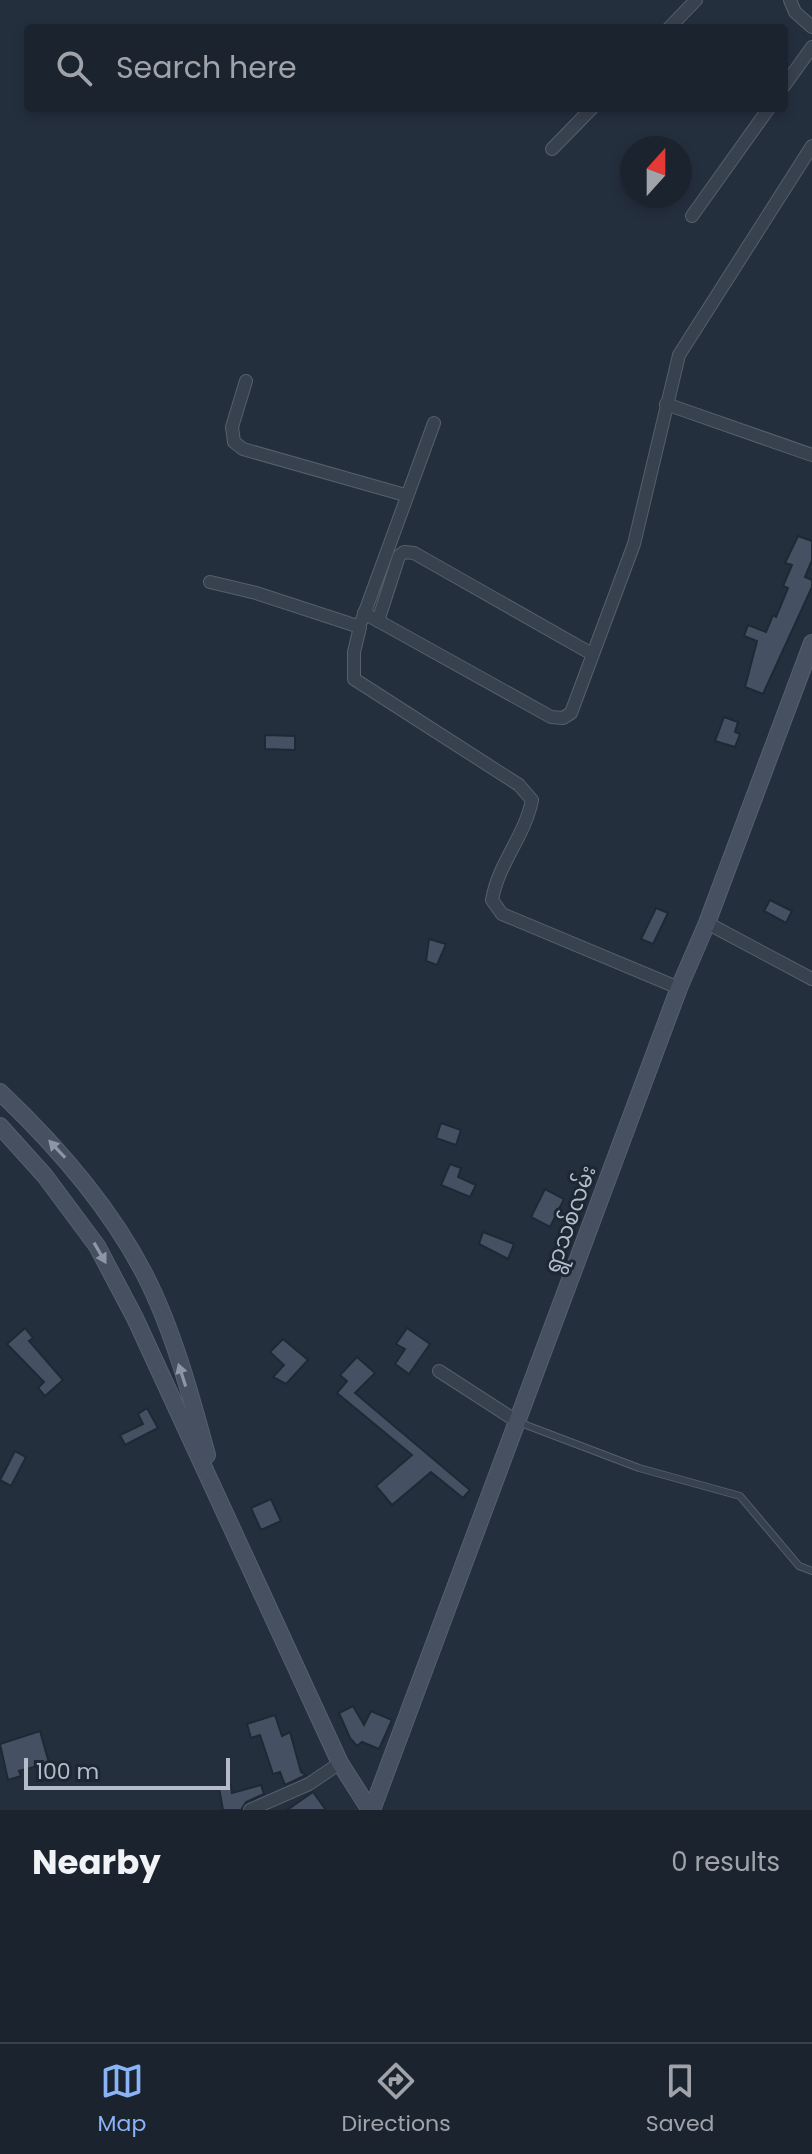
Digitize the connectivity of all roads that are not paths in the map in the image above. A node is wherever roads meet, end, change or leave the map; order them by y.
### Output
1 (696, 0) edge
2 (790, 0) edge
3 (673, 24) edge
4 (812, 27) edge
5 (812, 47) edge
6 (788, 80) edge
7 (588, 112) edge
8 (766, 112) edge
9 (812, 146) edge
10 (552, 149) dead end
11 (692, 216) dead end
12 (246, 381) dead end
13 (666, 404) junction
14 (434, 423) dead end
15 (812, 455) edge
16 (405, 495) junction
17 (210, 582) dead end
18 (364, 613) junction
19 (378, 621) junction
20 (360, 627) junction
21 (812, 643) edge
22 (592, 654) junction
23 (707, 923) junction
24 (812, 979) edge
25 (679, 988) junction
26 (0, 1092) edge
27 (0, 1126) edge
28 (439, 1371) dead end
29 (518, 1422) junction
30 (220, 1503) junction
31 (812, 1571) edge
32 (340, 1763) junction
33 (250, 1810) edge
34 (371, 1810) edge

1 - 3 street
2 - 4 street
5 - 6 street
7 - 10 street
8 - 11 street
9 - 13 street
12 - 16 street
13 - 15 street
13 - 22 street
14 - 16 street
16 - 18 street
17 - 20 street
18 - 19 street
18 - 20 street
19 - 22 street
19 - 22 street
20 - 25 street
21 - 23 main road, ရွာသစ်လမ်း
23 - 24 street
23 - 25 main road, ရွာသစ်လမ်း
25 - 29 main road, ရွာသစ်လမ်း
30 -> 26 main road
27 -> 30 main road
28 - 29 street
29 - 31 lane
29 - 34 main road, ရွာသစ်လမ်း
30 - 32 main road
32 - 33 street
32 - 34 main road

